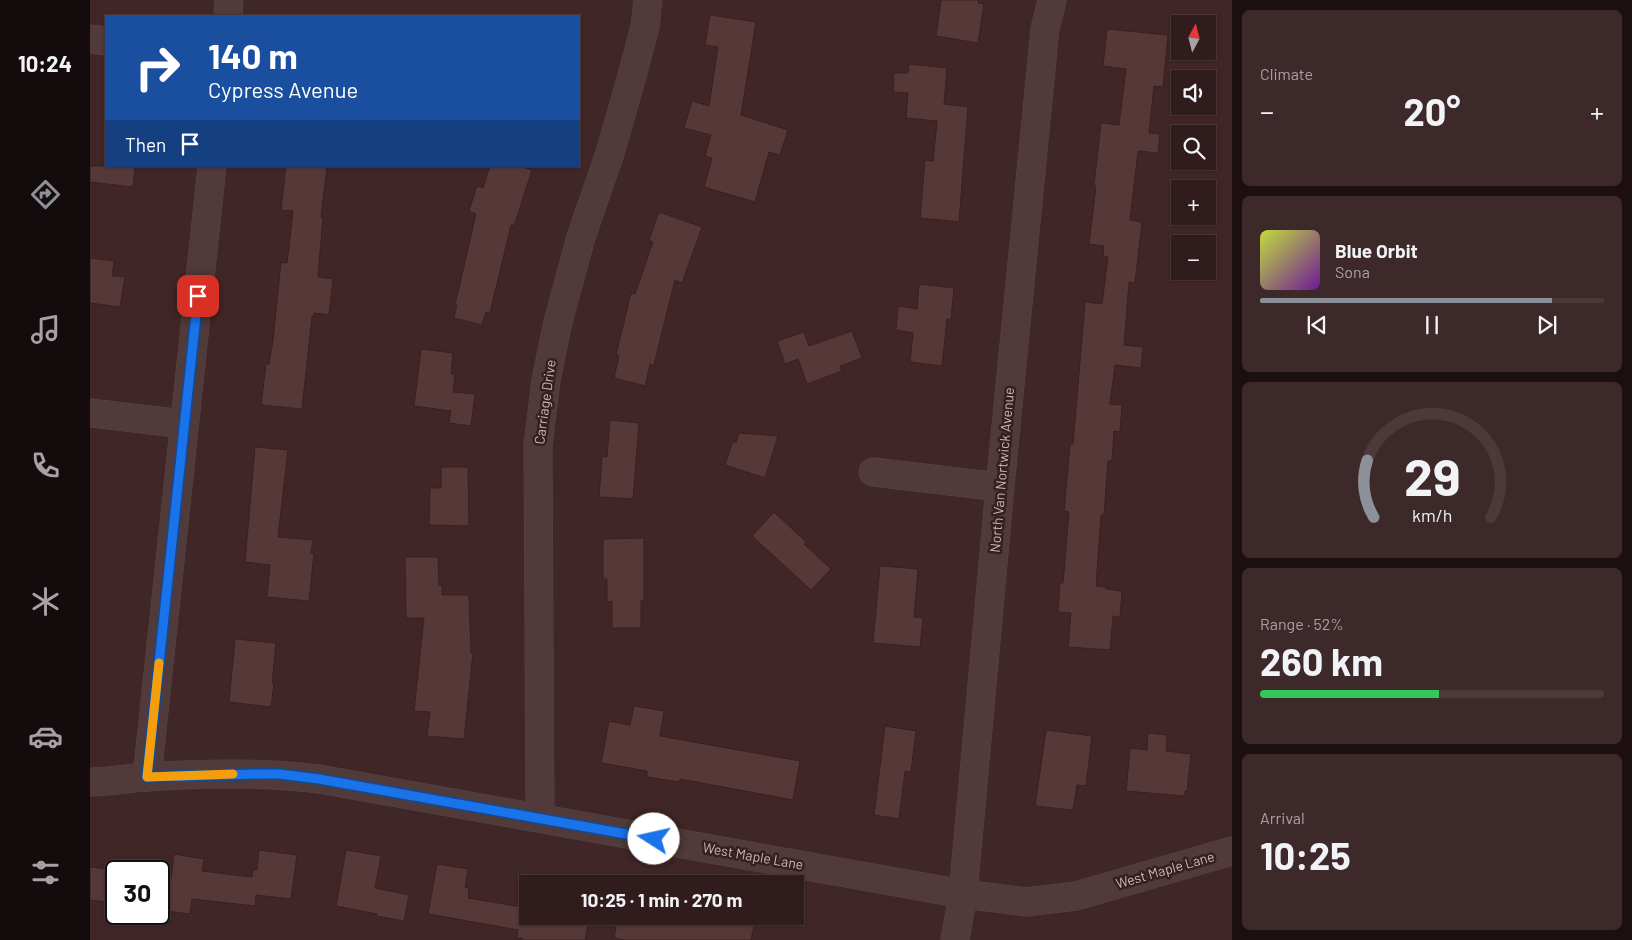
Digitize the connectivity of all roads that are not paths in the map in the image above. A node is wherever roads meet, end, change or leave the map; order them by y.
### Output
1 (229, 0) edge
2 (648, 0) edge
3 (1052, 0) edge
4 (228, 15) edge
5 (90, 39) edge
6 (105, 41) edge
7 (212, 167) edge
8 (90, 413) edge
9 (184, 424) junction
10 (873, 472) dead end
11 (1000, 487) junction
12 (147, 777) junction
13 (90, 782) edge
14 (540, 818) junction
15 (1232, 851) edge
16 (963, 894) junction
17 (955, 940) edge

1 - 4 street
2 - 14 street, Carriage Drive
3 - 11 street, North Van Nortwick Avenue
5 - 6 street
7 - 9 street
8 - 9 street
9 - 12 street
10 - 11 street
11 - 16 street, North Van Nortwick Avenue
12 - 13 street, West Maple Lane
12 - 14 street, West Maple Lane
14 - 16 street, West Maple Lane
15 - 16 street, West Maple Lane
16 - 17 street, North Van Nortwick Avenue

